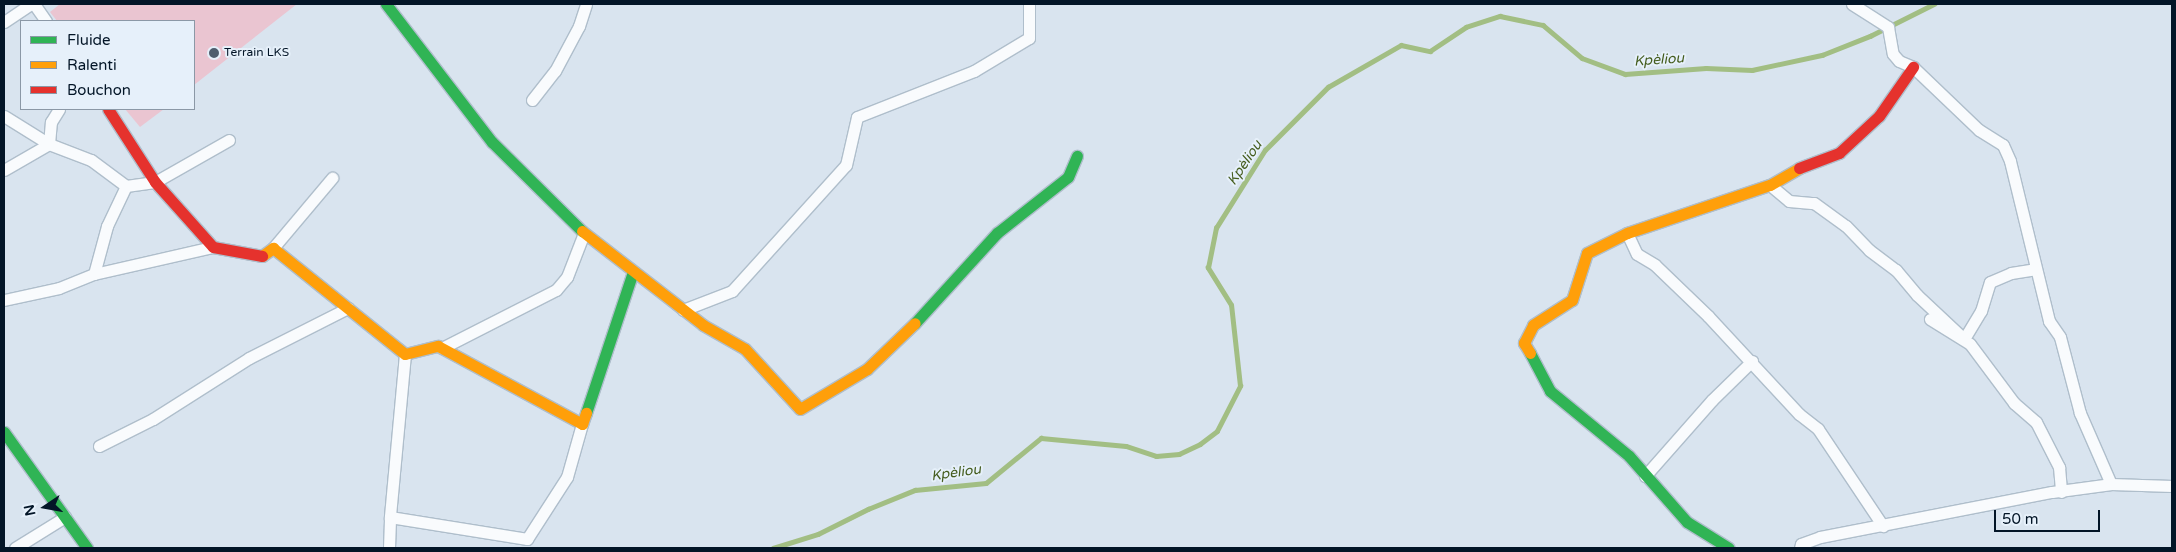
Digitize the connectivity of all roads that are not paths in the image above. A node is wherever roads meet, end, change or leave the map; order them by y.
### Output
1 (32, 4) edge
2 (386, 4) edge
3 (586, 4) edge
4 (1029, 4) edge
5 (1852, 4) edge
6 (45, 20) edge
7 (4, 22) edge
8 (1913, 67) junction
9 (532, 100) dead end
10 (58, 110) edge
11 (109, 110) edge
12 (4, 116) edge
13 (229, 140) dead end
14 (49, 144) junction
15 (1077, 156) dead end
16 (4, 170) edge
17 (332, 178) dead end
18 (155, 182) junction
19 (1770, 185) junction
20 (126, 186) junction
21 (584, 233) junction
22 (1627, 233) junction
23 (213, 247) junction
24 (273, 248) junction
25 (2036, 269) junction
26 (633, 272) junction
27 (94, 274) junction
28 (4, 300) edge
29 (348, 308) junction
30 (684, 310) junction
31 (1930, 320) dead end
32 (1964, 339) junction
33 (442, 348) junction
34 (405, 354) junction
35 (1752, 361) junction
36 (582, 424) junction
37 (4, 432) edge
38 (99, 446) dead end
39 (1645, 476) junction
40 (2111, 484) junction
41 (2172, 486) edge
42 (2060, 492) junction
43 (390, 516) junction
44 (65, 517) junction
45 (1883, 526) junction
46 (15, 548) edge
47 (86, 548) edge
48 (389, 548) edge
49 (1729, 548) edge
50 (1800, 548) edge

1 - 6 street
1 - 7 street
2 - 21 street
3 - 9 street
4 - 30 street
5 - 8 street
8 - 19 street
8 - 25 street
10 - 14 street
11 - 18 street
12 - 14 street
13 - 18 street
14 - 16 street
14 - 20 street
15 - 30 street
17 - 24 street
18 - 20 street
18 - 23 street
19 - 22 street
19 - 32 street
20 - 27 street
21 - 26 street
21 - 33 street
22 - 35 street
22 - 39 street
23 - 24 street
23 - 27 street
24 - 29 street
25 - 32 street
25 - 40 street
26 - 30 street
26 - 36 street
27 - 28 street
29 - 34 street
29 - 38 street
31 - 32 street
32 - 42 street
33 - 34 street
33 - 36 street
34 - 43 street
35 - 39 street
35 - 45 street
36 - 43 street
37 - 44 street
39 - 49 street
40 - 41 street
40 - 42 street
42 - 45 street
43 - 48 street
44 - 46 street
44 - 47 street
45 - 50 street

